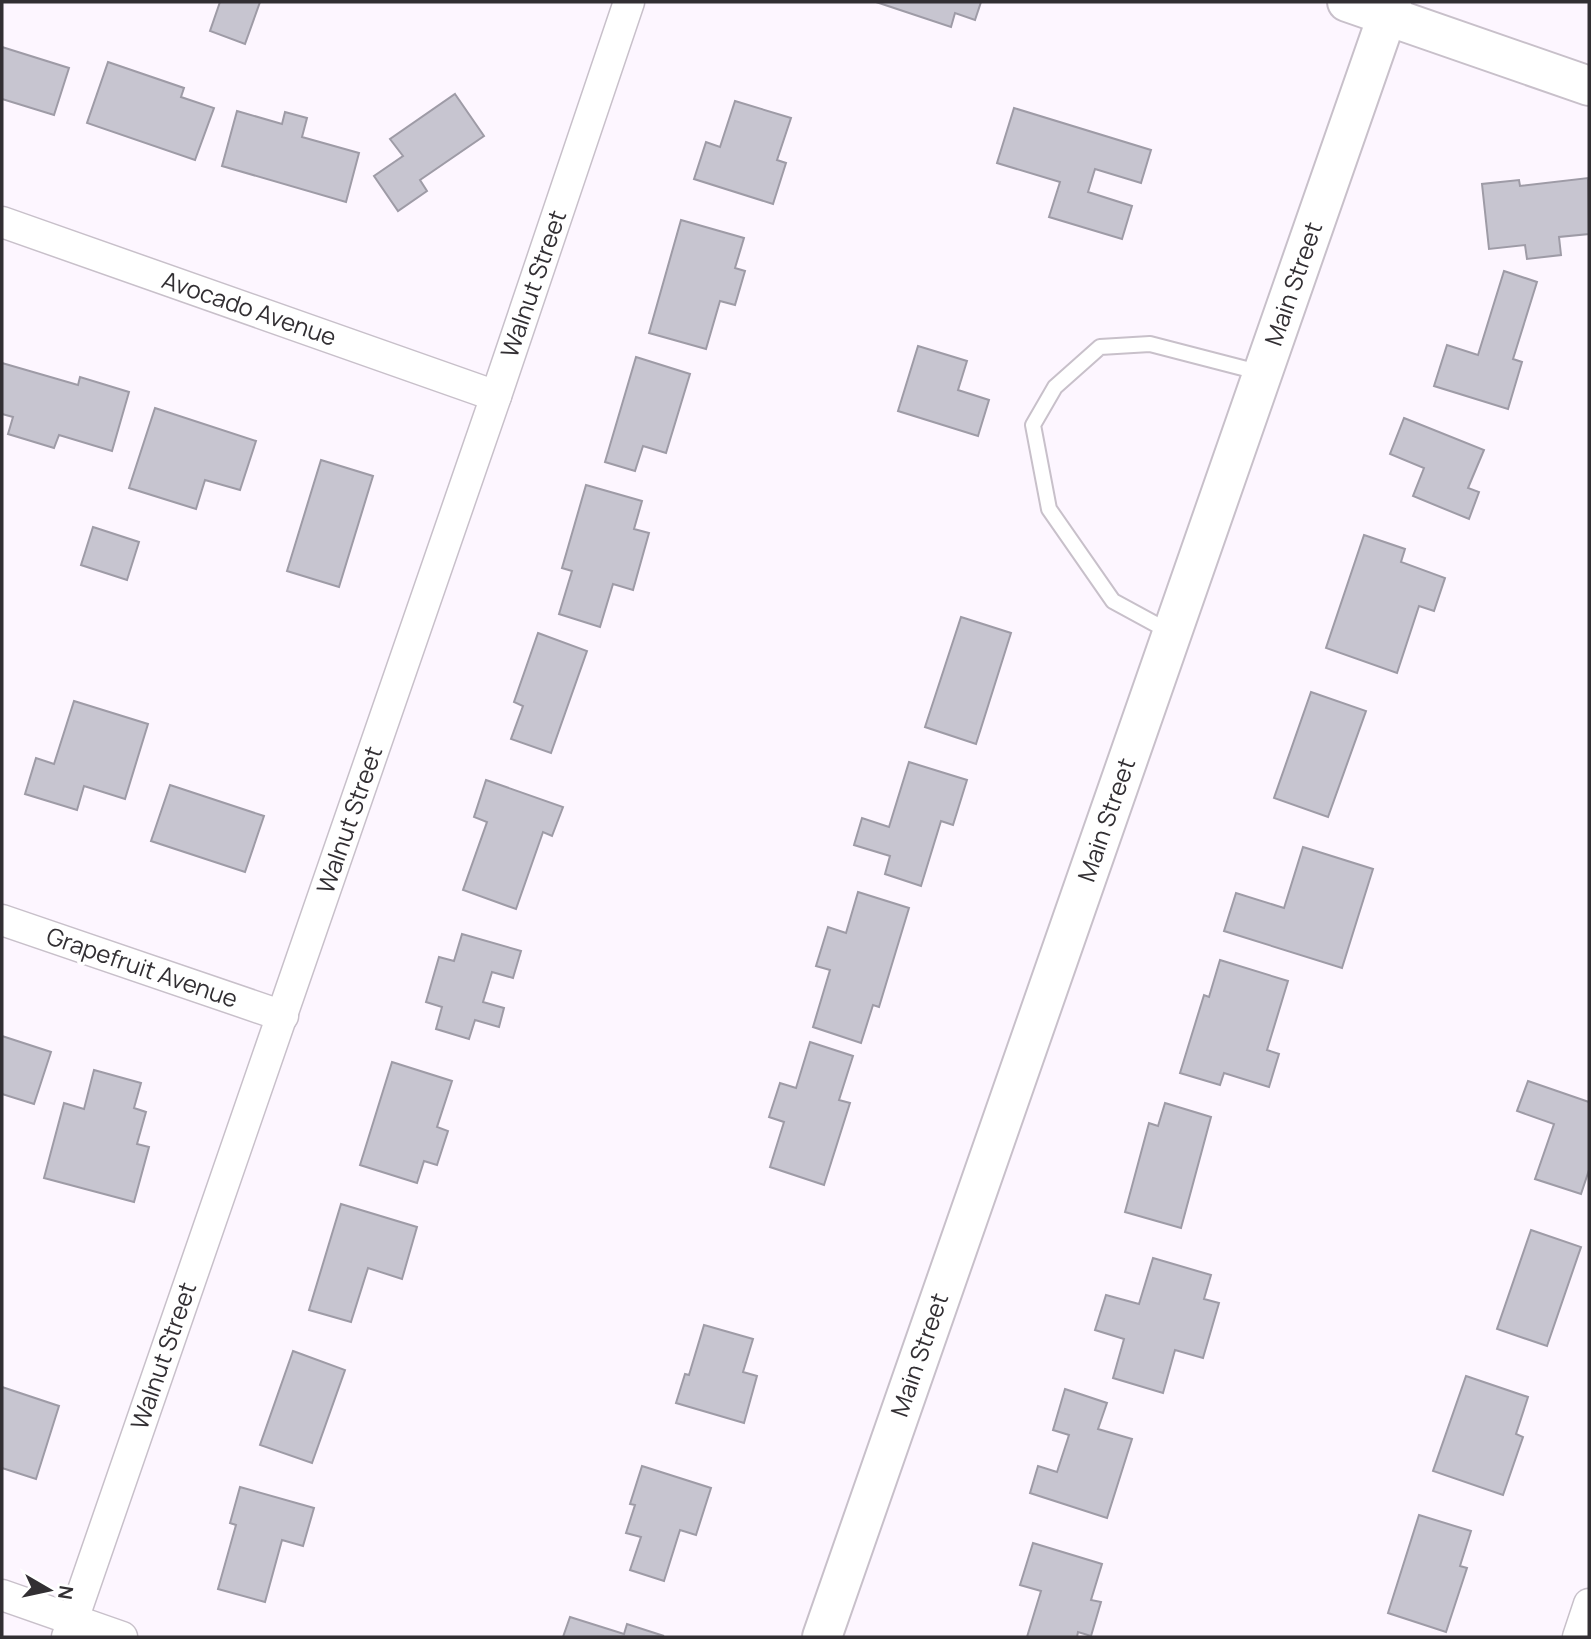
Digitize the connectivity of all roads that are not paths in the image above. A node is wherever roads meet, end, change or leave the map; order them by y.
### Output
1 (629, 2) edge
2 (1348, 2) edge
3 (1390, 9) edge
4 (1589, 86) edge
5 (2, 222) edge
6 (1264, 374) junction
7 (496, 396) junction
8 (1172, 634) junction
9 (2, 920) edge
10 (283, 1016) junction
11 (2, 1595) edge
12 (1589, 1604) edge
13 (69, 1628) edge
14 (122, 1637) edge
15 (822, 1637) edge
16 (1578, 1637) edge

1 - 7 street, Walnut Street
2 - 3 main road
3 - 4 main road
3 - 6 main road, Main Street
5 - 7 street, Avocado Avenue
6 - 8 main road, Main Street
6 - 8 lane
7 - 10 street, Walnut Street
8 - 15 main road, Main Street
9 - 10 street, Grapefruit Avenue
10 - 13 street, Walnut Street
11 - 13 street
12 - 16 street
13 - 14 street

